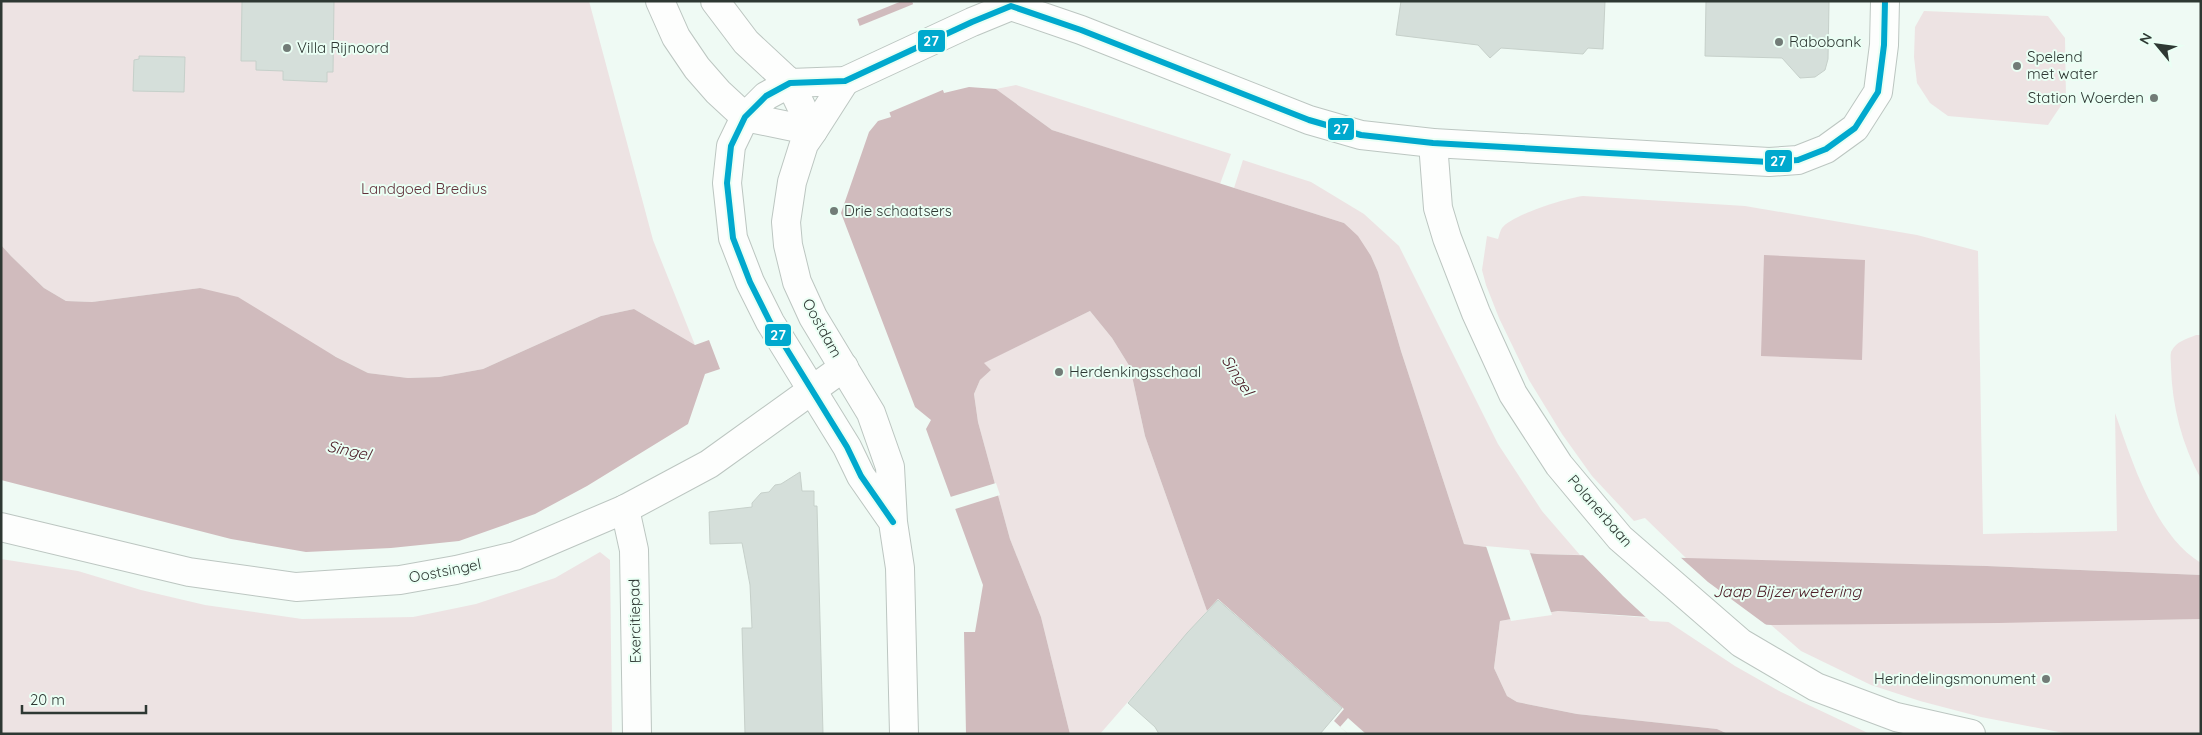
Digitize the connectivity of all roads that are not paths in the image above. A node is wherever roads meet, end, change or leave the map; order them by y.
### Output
1 (660, 1) edge
2 (715, 1) edge
3 (1885, 1) edge
4 (1012, 4) edge
5 (845, 81) junction
6 (790, 84) junction
7 (745, 117) junction
8 (813, 131) junction
9 (1433, 143) junction
10 (844, 367) junction
11 (812, 390) junction
12 (625, 509) junction
13 (893, 522) junction
14 (1, 527) edge
15 (636, 734) edge
16 (904, 734) edge
17 (1971, 734) edge

1 - 7 main road
2 - 6 main road
3 - 9 main road
4 - 5 main road
4 - 9 main road
5 - 6 main road
5 - 8 main road, Oostdam
6 - 7 main road, Oostdam
6 - 8 main road
7 - 8 main road
7 - 11 main road, Oostdam
8 - 10 main road, Oostdam
9 - 17 main road, Polanerbaan
10 - 11 main road, Oostsingel
10 - 13 main road, Oostdam
11 - 12 main road, Oostsingel
11 - 13 main road, Oostdam
12 - 14 main road, Oostsingel
12 - 15 main road, Exercitiepad
13 - 16 main road, Oostdam

